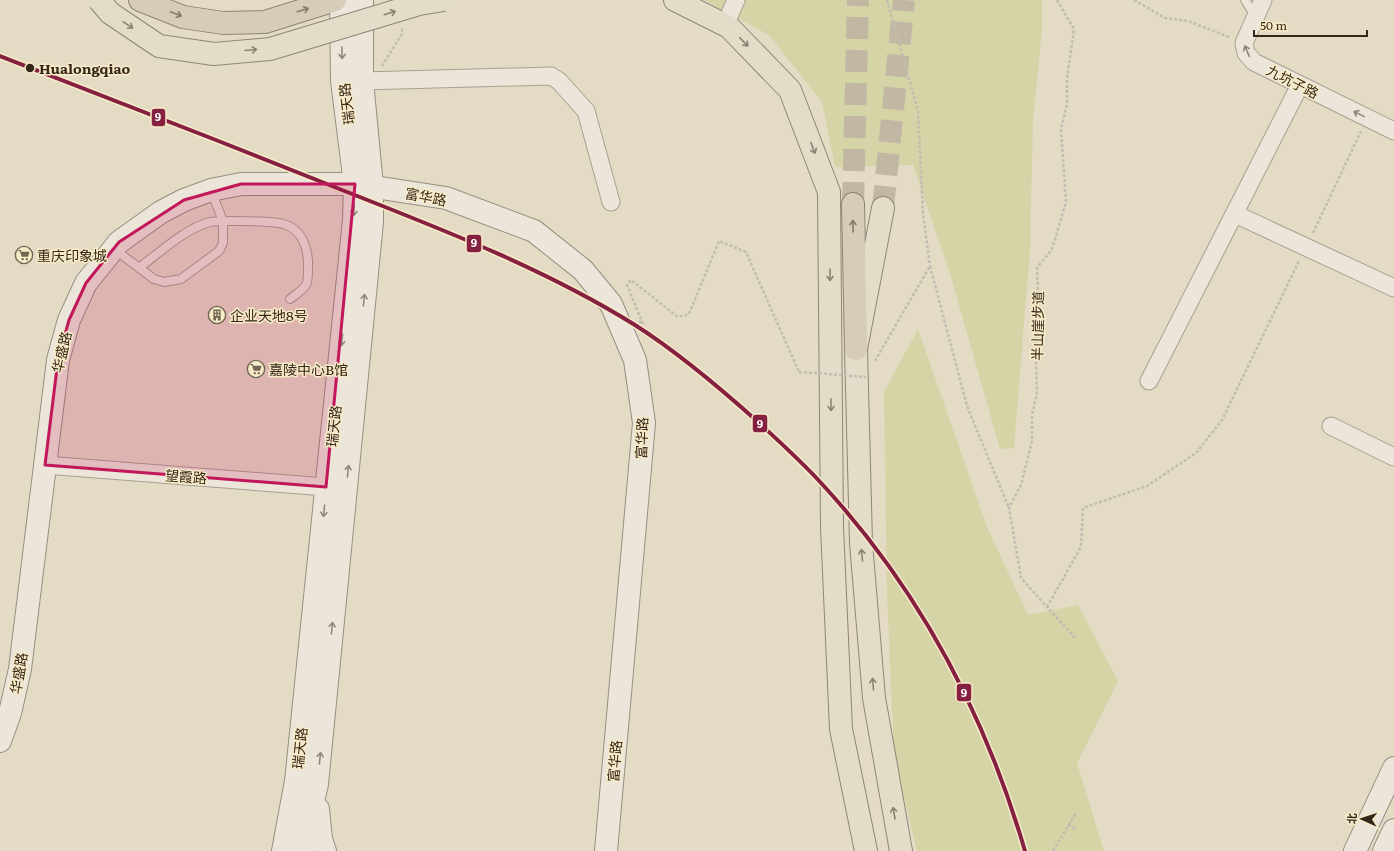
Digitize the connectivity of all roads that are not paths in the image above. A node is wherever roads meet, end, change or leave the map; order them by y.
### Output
1 (98, 0) edge
2 (140, 0) edge
3 (335, 0) edge
4 (341, 0) edge
5 (362, 0) edge
6 (444, 0) edge
7 (675, 0) edge
8 (736, 0) edge
9 (1245, 0) edge
10 (1263, 0) edge
11 (1256, 17) junction
12 (725, 25) junction
13 (367, 81) junction
14 (1300, 85) junction
15 (1394, 131) edge
16 (364, 185) junction
17 (211, 190) junction
18 (611, 202) dead end
19 (853, 204) tunnel mouth
20 (883, 208) tunnel mouth
21 (1235, 214) junction
22 (223, 221) junction
23 (114, 248) junction
24 (139, 268) junction
25 (1394, 288) edge
26 (290, 300) dead end
27 (856, 349) junction
28 (1150, 382) dead end
29 (1330, 426) dead end
30 (1394, 457) edge
31 (45, 465) junction
32 (326, 487) junction
33 (0, 742) edge
34 (1394, 768) edge
35 (317, 784) junction
36 (1394, 830) edge
37 (283, 851) edge
38 (302, 851) edge
39 (325, 851) edge
40 (606, 851) edge
41 (866, 851) edge
42 (901, 851) edge
43 (1354, 851) edge
44 (1384, 851) edge

1 -> 6 main road, bridge
2 -> 3 highway
4 -> 16 main road, 瑞天路
5 - 13 main road, 瑞天路
7 - 12 main road
8 - 12 street
9 - 11 lane
10 - 11 street, 九坑子路
14 -> 11 street, 九坑子路
12 -> 41 main road
13 - 16 main road, 瑞天路
13 - 18 street
15 -> 14 street, 九坑子路
14 - 21 street
16 - 17 main road, 华盛路
16 -> 32 main road, 瑞天路
35 -> 16 main road, 瑞天路
16 - 40 main road, 富华路
17 - 22 lane
17 - 23 main road, 华盛路
27 -> 19 highway
20 - 27 main road
21 - 25 street
21 - 28 street
22 - 24 lane
22 - 24 lane
22 - 26 lane
23 - 24 lane
23 - 31 main road, 华盛路
42 -> 27 main road
29 - 30 street
31 - 32 street, 望霞路
31 - 33 main road, 华盛路
32 -> 37 main road, 瑞天路
34 - 43 main road
35 - 38 main road, 瑞天路
35 - 39 main road
36 - 44 main road

